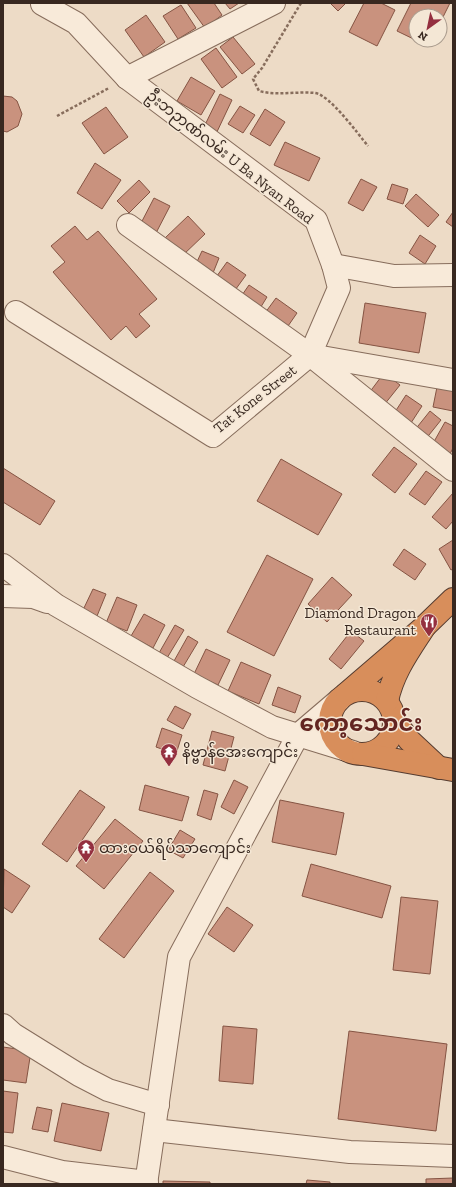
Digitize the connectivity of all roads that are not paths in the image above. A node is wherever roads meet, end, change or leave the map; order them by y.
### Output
1 (274, 3) edge
2 (42, 4) dead end
3 (127, 78) junction
4 (128, 225) dead end
5 (333, 265) junction
6 (453, 275) edge
7 (16, 312) dead end
8 (310, 355) junction
9 (453, 380) edge
10 (453, 470) edge
11 (3, 565) edge
12 (3, 596) edge
13 (453, 600) edge
14 (56, 604) junction
15 (425, 626) junction
16 (343, 696) junction
17 (390, 711) junction
18 (298, 735) junction
19 (358, 753) junction
20 (446, 769) edge
21 (3, 1025) edge
22 (158, 1105) junction
23 (154, 1130) junction
24 (453, 1156) edge
25 (3, 1157) edge
26 (146, 1183) edge

1 - 3 street
2 - 3 street, ဦးဘဉာဏ်လမ်း U Ba Nyan Road
3 - 5 street, ဦးဘဉာဏ်လမ်း U Ba Nyan Road
4 - 8 street
5 - 6 street
5 - 8 street, ဦးဘဉာဏ်လမ်း U Ba Nyan Road
7 - 8 street, Tat Kone Street
8 - 9 street, Tat Kone Street
8 - 10 street
11 - 14 street
12 - 14 street
13 - 15 highway
14 - 18 street
15 - 16 highway
15 - 17 highway
16 - 17 highway
16 - 18 street
16 - 19 highway
17 - 19 highway
17 - 20 highway
18 - 19 street
18 - 22 street
19 - 20 highway
21 - 22 street
22 - 23 street
23 - 24 street
23 - 26 street
25 - 26 street

